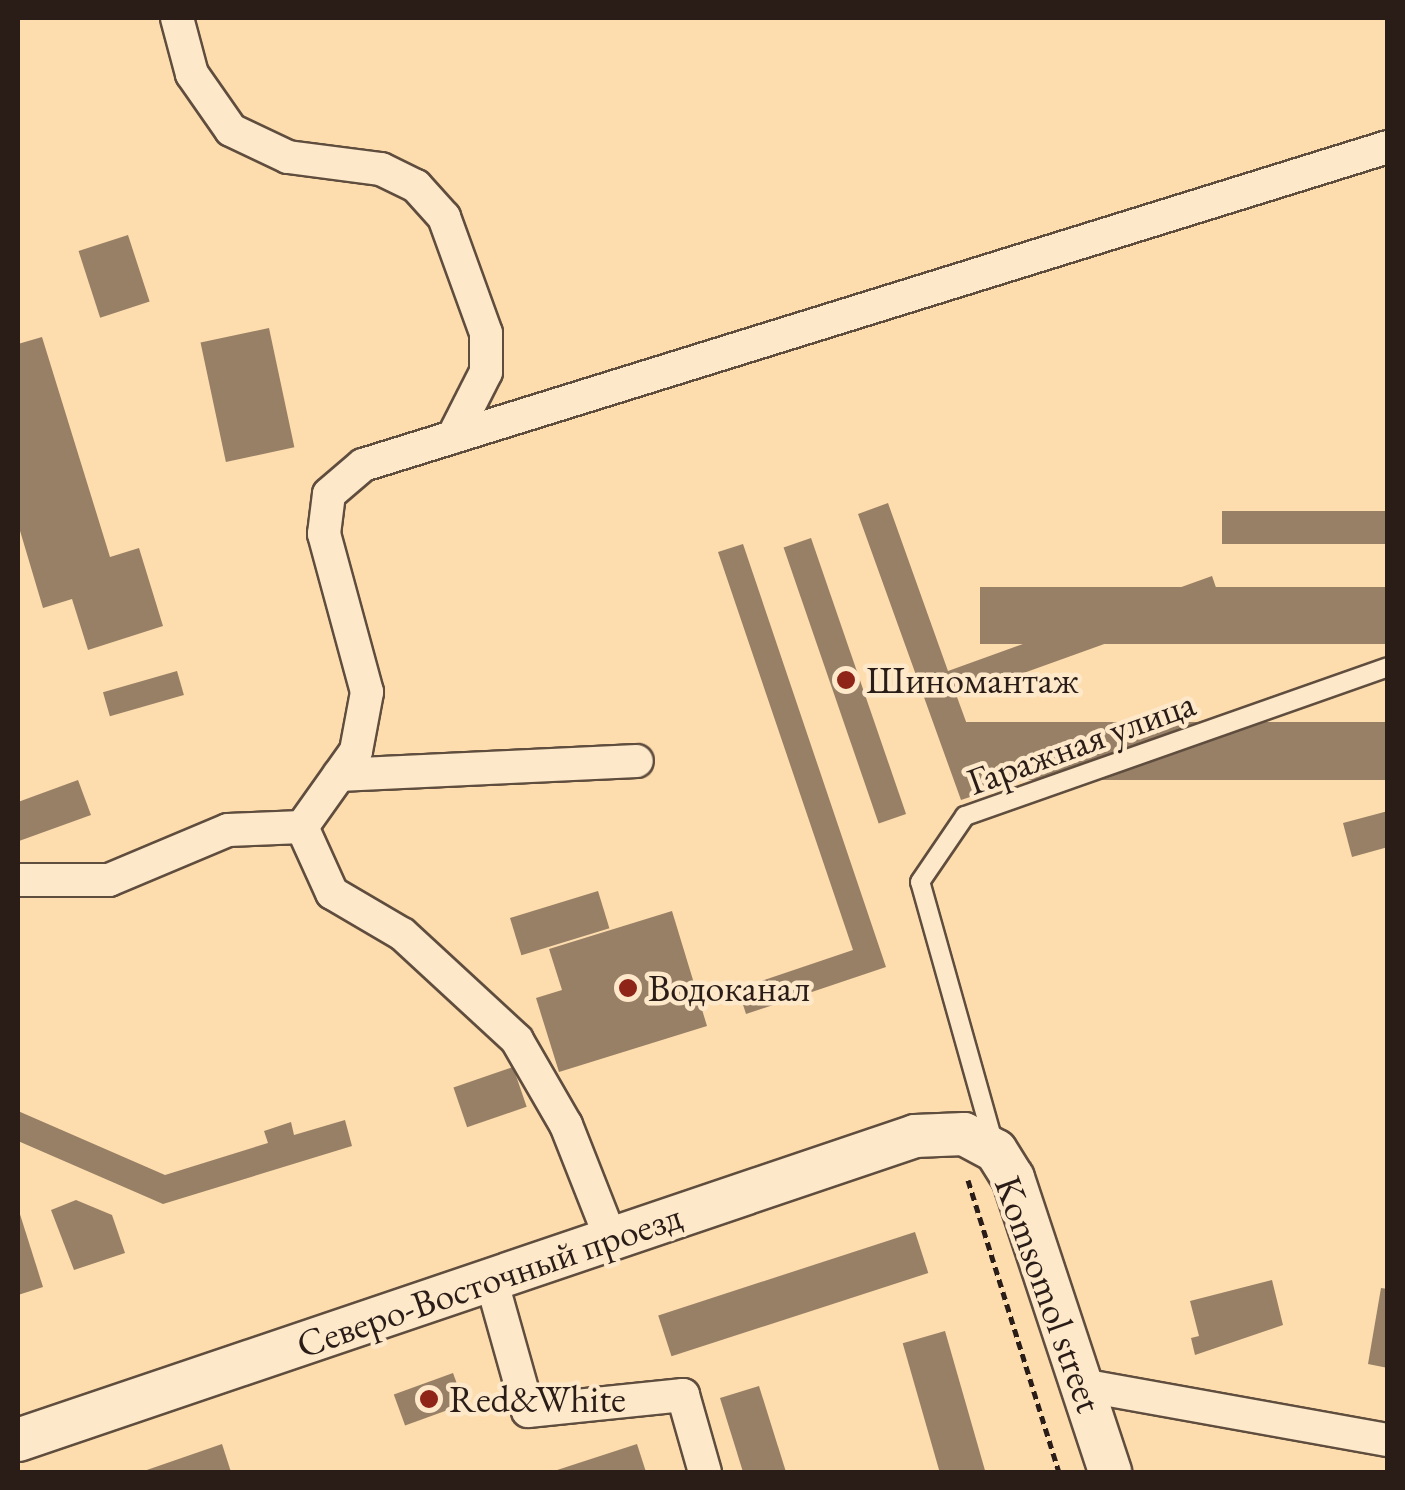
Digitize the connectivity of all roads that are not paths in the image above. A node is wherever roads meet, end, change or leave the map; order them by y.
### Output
1 (177, 18) edge
2 (1388, 146) edge
3 (453, 437) junction
4 (1388, 667) edge
5 (637, 761) dead end
6 (339, 775) junction
7 (302, 827) junction
8 (18, 880) edge
9 (976, 1155) junction
10 (611, 1239) junction
11 (491, 1279) junction
12 (1082, 1385) junction
13 (18, 1440) edge
14 (1388, 1440) edge
15 (705, 1472) edge
16 (1110, 1472) edge

1 - 3 street
2 - 3 street
3 - 6 street
4 - 9 lane, Гаражная улица
5 - 6 street
6 - 7 street
7 - 8 street
7 - 10 street
9 - 10 street, Северо-Восточный проезд
9 - 12 street, Komsomol street
10 - 11 street, Северо-Восточный проезд
11 - 13 street, Северо-Восточный проезд
11 - 15 street
12 - 14 street
12 - 16 street, Komsomol street

